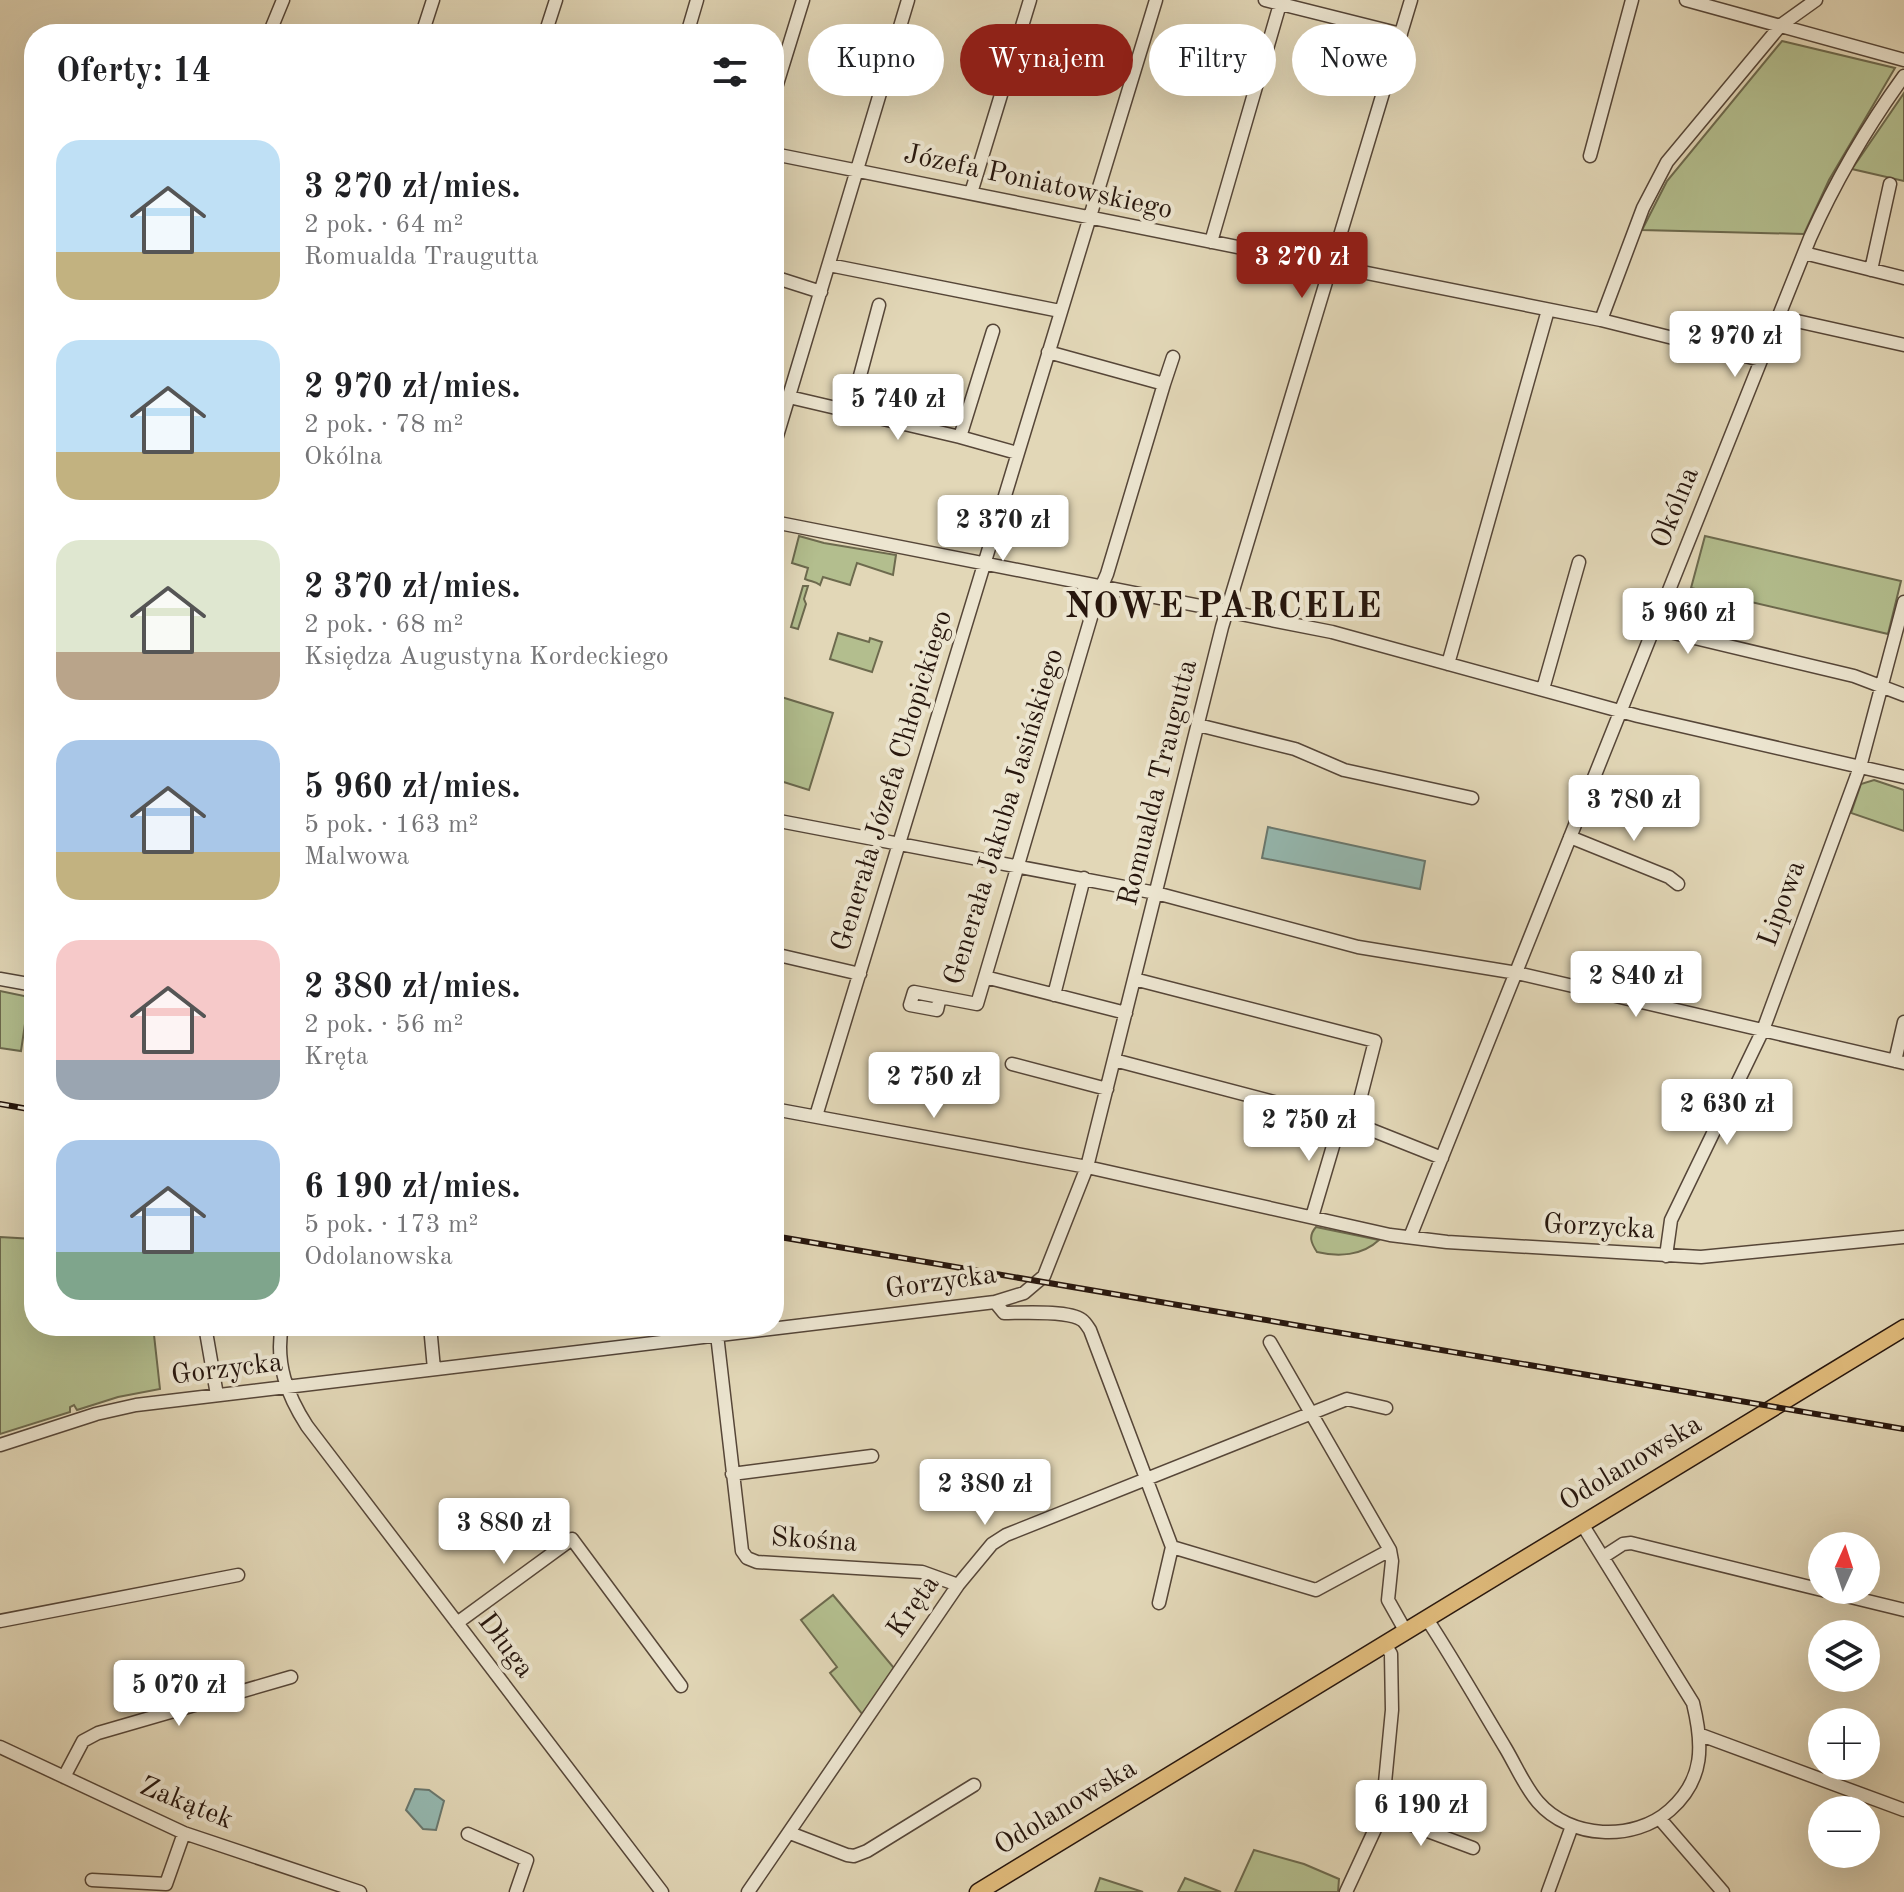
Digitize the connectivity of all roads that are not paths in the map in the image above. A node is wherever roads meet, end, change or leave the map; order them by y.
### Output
1 (283, 0) edge
2 (433, 0) edge
3 (556, 0) edge
4 (697, 0) edge
5 (803, 0) edge
6 (908, 0) edge
7 (1030, 0) edge
8 (1156, 0) edge
9 (1265, 0) edge
10 (1411, 0) edge
11 (1632, 0) edge
12 (1686, 0) edge
13 (1816, 0) edge
14 (1280, 4) junction
15 (273, 24) edge
16 (425, 24) edge
17 (548, 24) edge
18 (690, 24) edge
19 (1361, 24) edge
20 (1404, 24) edge
21 (1781, 25) junction
22 (1904, 60) edge
23 (784, 62) edge
24 (1904, 76) edge
25 (1382, 96) edge
26 (784, 156) edge
27 (1590, 156) dead end
28 (857, 170) junction
29 (1890, 184) dead end
30 (971, 193) junction
31 (1089, 218) junction
32 (1211, 242) junction
33 (1804, 253) junction
34 (829, 265) junction
35 (1331, 265) junction
36 (1871, 270) junction
37 (1904, 278) edge
38 (784, 280) edge
39 (821, 292) junction
40 (879, 305) dead end
41 (1548, 310) junction
42 (1060, 311) junction
43 (1779, 317) junction
44 (1601, 320) junction
45 (993, 331) dead end
46 (1904, 345) edge
47 (1048, 352) junction
48 (1173, 357) dead end
49 (1761, 360) junction
50 (1164, 384) junction
51 (789, 397) junction
52 (784, 413) edge
53 (850, 413) junction
54 (960, 437) junction
55 (1017, 453) junction
56 (784, 524) edge
57 (1579, 562) dead end
58 (984, 563) junction
59 (1102, 587) junction
60 (1904, 602) edge
61 (1227, 611) junction
62 (1653, 628) junction
63 (1448, 664) junction
64 (1883, 686) junction
65 (1543, 689) junction
66 (1904, 695) edge
67 (1621, 711) junction
68 (1198, 725) junction
69 (1860, 767) junction
70 (1904, 777) edge
71 (1472, 798) dead end
72 (784, 822) edge
73 (1570, 837) junction
74 (899, 843) junction
75 (1017, 866) junction
76 (1084, 878) junction
77 (1678, 884) dead end
78 (1156, 893) junction
79 (784, 956) edge
80 (1517, 973) junction
81 (860, 974) junction
82 (985, 977) junction
83 (0, 979) edge
84 (1134, 979) junction
85 (24, 983) edge
86 (1054, 995) junction
87 (940, 997) dead end
88 (1126, 1013) junction
89 (1904, 1022) edge
90 (1763, 1030) junction
91 (1114, 1060) junction
92 (1899, 1062) edge
93 (1012, 1064) dead end
94 (1107, 1089) junction
95 (784, 1111) edge
96 (816, 1116) junction
97 (1347, 1121) junction
98 (1442, 1158) junction
99 (1087, 1167) junction
100 (1312, 1217) junction
101 (1410, 1237) junction
102 (1904, 1237) edge
103 (1666, 1256) junction
104 (995, 1302) junction
105 (784, 1323) edge
106 (1904, 1328) edge
107 (207, 1336) edge
108 (281, 1336) edge
109 (431, 1336) edge
110 (673, 1336) edge
111 (717, 1336) edge
112 (1270, 1342) dead end
113 (434, 1369) junction
114 (286, 1387) junction
115 (217, 1395) junction
116 (1386, 1408) dead end
117 (1313, 1413) junction
118 (0, 1445) edge
119 (872, 1456) dead end
120 (732, 1474) junction
121 (1145, 1481) junction
122 (1582, 1524) junction
123 (1172, 1547) junction
124 (1390, 1550) junction
125 (1603, 1557) junction
126 (238, 1575) dead end
127 (958, 1585) junction
128 (1808, 1587) edge
129 (1159, 1603) dead end
130 (1879, 1604) edge
131 (1904, 1610) edge
132 (1427, 1619) junction
133 (0, 1621) edge
134 (457, 1623) junction
135 (1406, 1632) junction
136 (1385, 1644) junction
137 (291, 1677) dead end
138 (681, 1686) dead end
139 (1701, 1735) junction
140 (0, 1747) edge
141 (64, 1777) junction
142 (974, 1785) dead end
143 (1904, 1810) edge
144 (1382, 1814) junction
145 (1660, 1819) junction
146 (1572, 1826) junction
147 (184, 1833) junction
148 (790, 1833) junction
149 (468, 1834) dead end
150 (1473, 1848) dead end
151 (92, 1880) dead end
152 (360, 1892) edge
153 (516, 1892) edge
154 (662, 1892) edge
155 (748, 1892) edge
156 (978, 1892) edge
157 (1346, 1892) edge
158 (1548, 1892) edge
159 (1723, 1892) edge

1 - 15 street
2 - 16 street
3 - 17 street
4 - 18 street
5 - 23 street
6 - 28 street
7 - 30 street
8 - 31 street, Generała Józefa Chłopickiego
9 - 14 street
10 - 20 street, Romualda Traugutta
11 - 27 street
12 - 21 street
13 - 21 street
14 - 19 street
14 - 32 street
21 - 22 street
21 - 44 street
24 - 33 street, Okólna
25 - 35 street, Romualda Traugutta
26 - 28 street, Józefa Poniatowskiego
28 - 30 street, Józefa Poniatowskiego
28 - 34 street
29 - 36 street
30 - 31 street, Józefa Poniatowskiego
31 - 32 street, Józefa Poniatowskiego
31 - 42 street, Generała Józefa Chłopickiego
32 - 35 street, Józefa Poniatowskiego
33 - 36 street
33 - 43 street, Okólna
34 - 39 street
34 - 42 street
35 - 41 street, Józefa Poniatowskiego
35 - 61 street, Romualda Traugutta
36 - 37 street
38 - 39 street
39 - 51 street
40 - 53 street
41 - 44 street, Józefa Poniatowskiego
41 - 63 street
42 - 47 street, Generała Józefa Chłopickiego
43 - 46 street
43 - 49 street, Okólna
44 - 49 street, Józefa Poniatowskiego
45 - 54 street
47 - 50 street
47 - 55 street, Generała Józefa Chłopickiego
48 - 50 street, Generała Jakuba Jasińskiego
49 - 62 street, Okólna
50 - 59 street, Generała Jakuba Jasińskiego
51 - 52 street
51 - 53 street
53 - 54 street
54 - 55 street
55 - 58 street, Generała Józefa Chłopickiego
56 - 58 street
57 - 65 street
58 - 59 street
58 - 74 street, Generała Józefa Chłopickiego
59 - 61 street
59 - 75 street, Generała Jakuba Jasińskiego
60 - 64 street, Lipowa
61 - 63 street
61 - 68 street, Romualda Traugutta
62 - 64 street
62 - 67 street, Okólna
63 - 65 street
64 - 66 street
64 - 69 street, Lipowa
65 - 67 street
67 - 69 street
67 - 73 street, Okólna
68 - 71 street
68 - 78 street, Romualda Traugutta
69 - 70 street
69 - 90 street, Lipowa
72 - 74 street
73 - 77 street
73 - 80 street, Okólna
74 - 75 street
74 - 81 street, Generała Józefa Chłopickiego
75 - 76 street
75 - 82 street, Generała Jakuba Jasińskiego
76 - 78 street
76 - 86 street
78 - 80 street
78 - 84 street, Romualda Traugutta
79 - 81 street
80 - 90 street
80 - 98 street, Okólna
81 - 96 street, Generała Józefa Chłopickiego
82 - 86 street
82 - 87 street, Generała Jakuba Jasińskiego
83 - 85 street
84 - 88 street, Romualda Traugutta
84 - 97 street
86 - 88 street
88 - 91 street, Romualda Traugutta
89 - 92 street
90 - 92 street
90 - 103 street, Lipowa
91 - 94 street, Romualda Traugutta
91 - 97 street
93 - 94 street
94 - 99 street, Romualda Traugutta
95 - 96 street
96 - 99 street
97 - 98 street
97 - 100 street
98 - 101 street, Okólna
99 - 100 street, Gorzycka
99 - 104 street, Gorzycka
100 - 101 street, Gorzycka
101 - 103 street, Gorzycka
102 - 103 street, Gorzycka
104 - 105 street, Gorzycka
104 - 121 street
106 - 122 main road, Odolanowska
107 - 115 street
108 - 114 street
109 - 113 street
110 - 113 street, Gorzycka
111 - 120 street, Skośna
112 - 117 street
113 - 114 street, Gorzycka
114 - 115 street, Gorzycka
114 - 134 street, Długa
115 - 118 street, Gorzycka
116 - 117 street, Kręta
117 - 121 street, Kręta
117 - 124 street
119 - 120 street
120 - 127 street, Skośna
121 - 123 street
121 - 127 street, Kręta
122 - 125 street
122 - 132 main road, Odolanowska
123 - 124 street
123 - 129 street
124 - 135 street
125 - 128 street
125 - 139 street
126 - 133 street
127 - 148 street, Kręta
130 - 131 street
132 - 135 main road, Odolanowska
132 - 146 street
134 - 138 street
134 - 154 street, Długa
135 - 136 main road, Odolanowska
136 - 144 street
136 - 156 main road, Odolanowska
137 - 141 street
139 - 143 street
139 - 145 street
140 - 141 street, Zakątek
141 - 147 street, Zakątek
142 - 148 street
144 - 150 street
144 - 157 street
145 - 146 street
145 - 159 street
146 - 158 street
147 - 151 street
147 - 152 street, Zakątek
148 - 155 street, Kręta
149 - 153 street

